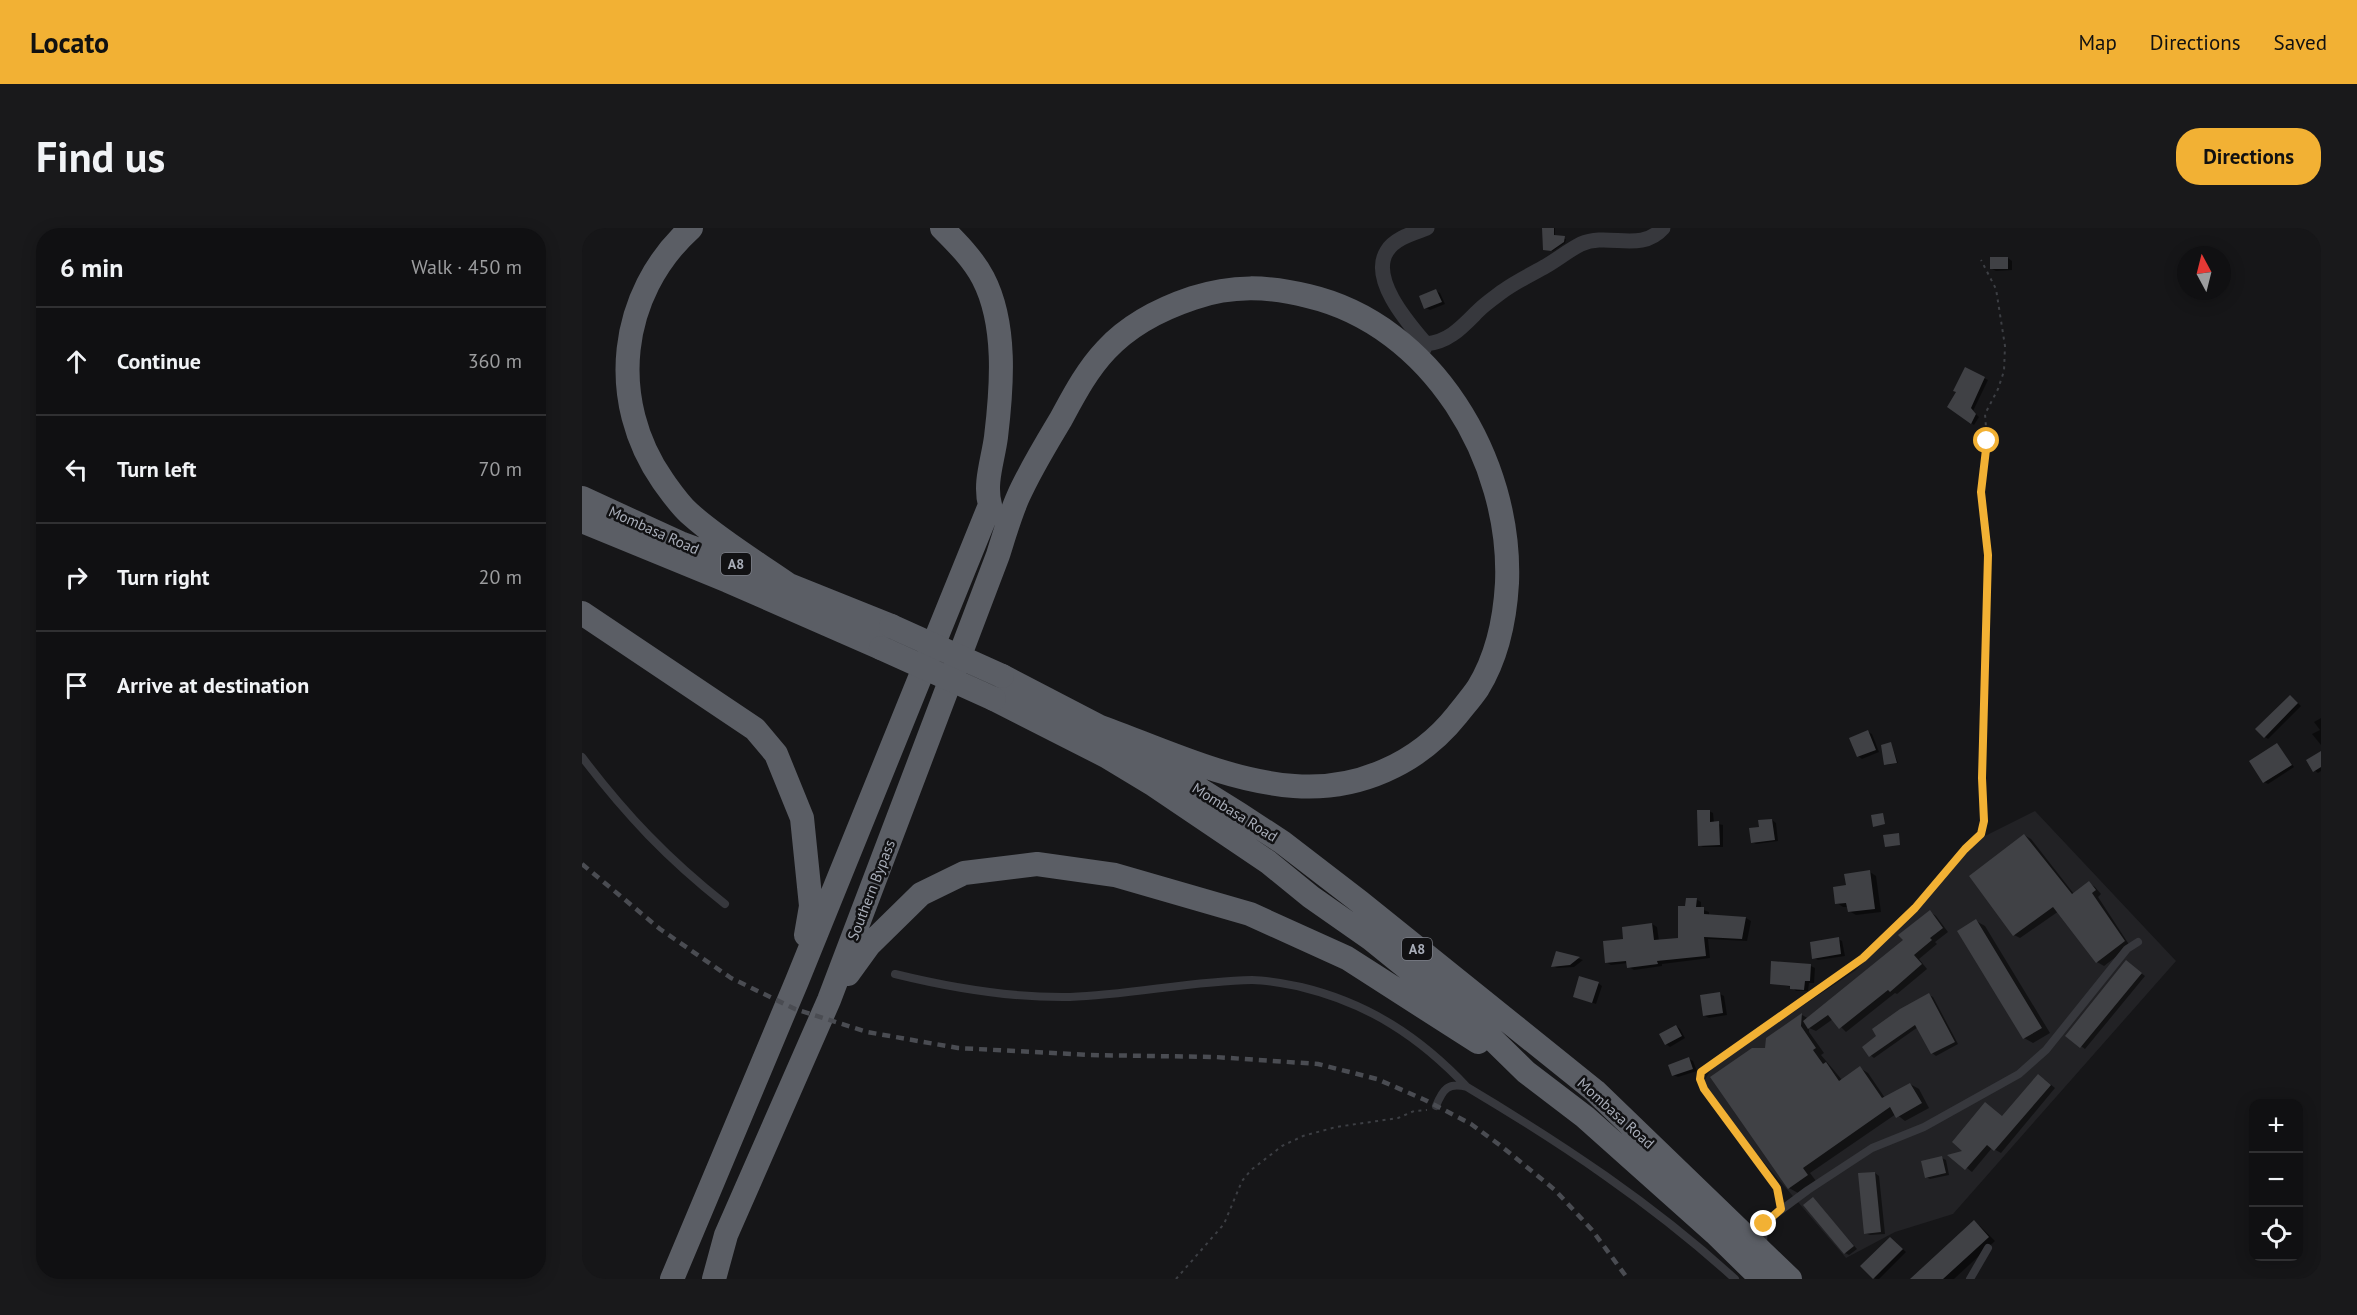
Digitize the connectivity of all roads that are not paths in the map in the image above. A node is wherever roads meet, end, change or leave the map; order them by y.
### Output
1 (691, 228) edge
2 (942, 228) edge
3 (1427, 228) edge
4 (1663, 228) edge
5 (1420, 350) junction
6 (582, 498) edge
7 (582, 521) edge
8 (789, 585) junction
9 (582, 613) edge
10 (1098, 726) junction
11 (582, 757) edge
12 (725, 904) dead end
13 (2138, 942) dead end
14 (895, 974) dead end
15 (798, 981) junction
16 (829, 1000) junction
17 (1526, 1072) junction
18 (1467, 1086) junction
19 (1436, 1106) road end
20 (1988, 1248) dead end
21 (1765, 1254) junction
22 (672, 1279) edge
23 (714, 1279) edge
24 (1735, 1279) edge
25 (1762, 1279) edge
26 (1790, 1279) edge
27 (1970, 1279) edge

1 - 8 highway
2 - 15 highway
3 - 5 street
4 - 5 street
5 - 10 highway, Southern Bypass
5 - 16 highway, Southern Bypass
6 - 8 highway, Mombasa Road / A8
7 - 17 highway, Mombasa Road / A8, bridge
8 - 10 highway, Mombasa Road / A8, bridge
9 - 15 highway
10 - 21 highway, Mombasa Road / A8
11 - 12 lane
13 - 21 lane
14 - 18 lane
15 - 22 highway
16 - 17 highway
16 - 23 highway, Southern Bypass
17 - 25 highway, Mombasa Road / A8
18 - 19 lane
18 - 24 lane
20 - 27 lane
21 - 26 highway, Mombasa Road / A8

